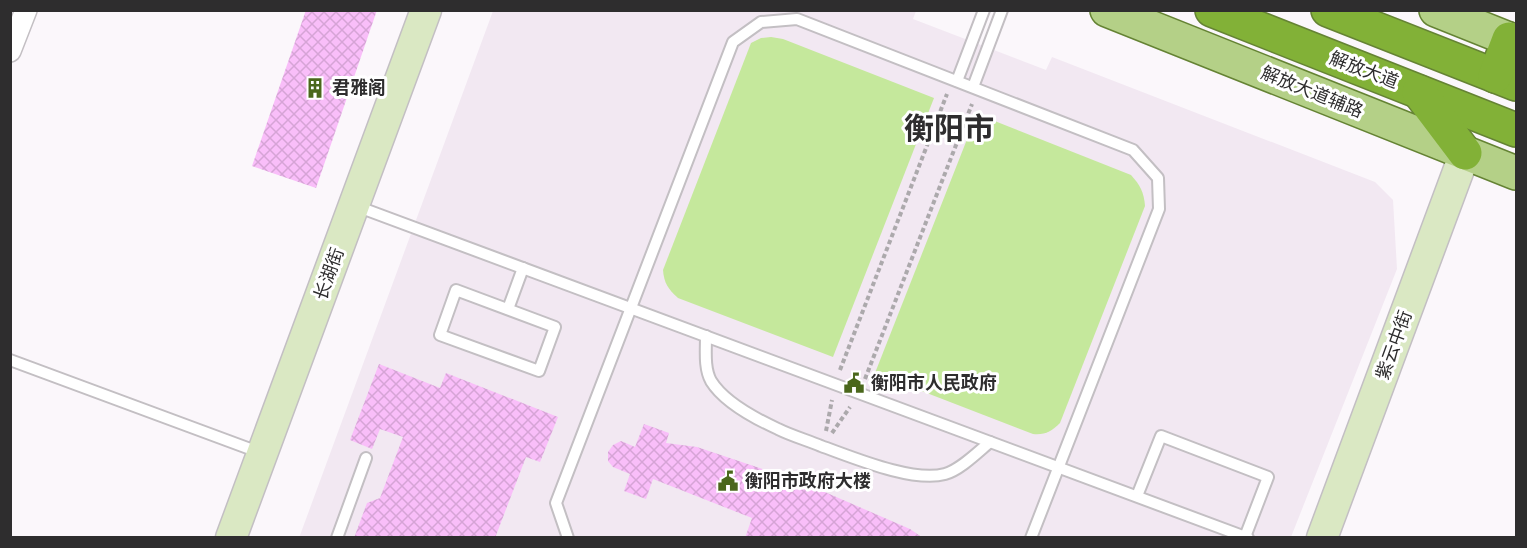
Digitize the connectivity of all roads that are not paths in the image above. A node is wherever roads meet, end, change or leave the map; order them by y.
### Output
1 (26, 10) edge
2 (426, 10) edge
3 (442, 10) edge
4 (984, 10) edge
5 (1002, 10) edge
6 (1107, 10) edge
7 (1212, 10) edge
8 (1328, 10) edge
9 (1436, 10) edge
10 (1514, 34) edge
11 (10, 51) edge
12 (955, 80) junction
13 (1506, 80) edge
14 (975, 88) junction
15 (1419, 92) junction
16 (1516, 130) edge
17 (1465, 153) junction
18 (1516, 173) edge
19 (361, 208) junction
20 (523, 268) junction
21 (508, 309) junction
22 (631, 309) junction
23 (706, 336) junction
24 (10, 360) edge
25 (990, 442) junction
26 (262, 453) junction
27 (366, 458) dead end
28 (1058, 467) junction
29 (1137, 496) junction
30 (231, 537) edge
31 (247, 537) edge
32 (337, 537) edge
33 (568, 537) edge
34 (1031, 537) edge
35 (1246, 537) edge
36 (1322, 537) edge

1 - 11 street
2 - 19 main road, 长湖街
3 - 19 main road, 长湖街
4 - 12 lane
5 - 14 lane
6 - 17 main road, 解放大道辅路
7 - 15 highway, 解放大道
8 - 13 highway
9 - 10 main road
10 - 13 highway
12 - 14 lane
12 - 22 lane
14 - 28 lane
15 - 16 highway, 解放大道
15 - 17 highway
17 - 18 main road, 解放大道辅路
17 - 36 main road, 紫云中街
19 - 20 lane
19 - 26 main road, 长湖街
19 - 31 main road, 长湖街
20 - 21 lane
20 - 22 lane
21 - 21 lane
22 - 23 lane
22 - 33 lane
23 - 25 lane
23 - 25 lane
24 - 26 lane
25 - 28 lane
26 - 30 main road, 长湖街
27 - 32 lane
28 - 29 lane
28 - 34 lane
29 - 35 lane
29 - 35 lane

